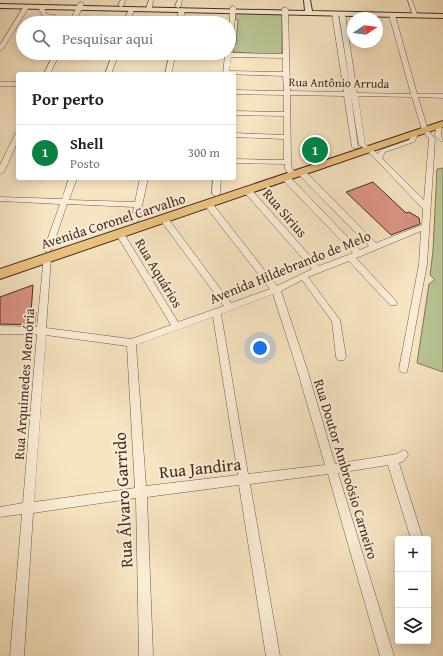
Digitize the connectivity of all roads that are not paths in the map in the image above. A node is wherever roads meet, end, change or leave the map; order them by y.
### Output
1 (307, 0) edge
2 (410, 0) edge
3 (0, 2) edge
4 (14, 3) edge
5 (122, 3) edge
6 (150, 5) edge
7 (180, 5) edge
8 (0, 6) edge
9 (80, 6) junction
10 (210, 6) edge
11 (26, 7) junction
12 (43, 7) junction
13 (132, 8) junction
14 (232, 9) junction
15 (285, 11) junction
16 (309, 11) junction
17 (443, 13) edge
18 (338, 14) junction
19 (415, 14) junction
20 (392, 15) junction
21 (20, 16) edge
22 (53, 16) dead end
23 (75, 16) edge
24 (129, 16) edge
25 (179, 16) edge
26 (232, 16) edge
27 (443, 16) edge
28 (16, 23) edge
29 (0, 49) edge
30 (236, 52) edge
31 (286, 56) junction
32 (54, 60) edge
33 (113, 60) edge
34 (171, 60) edge
35 (228, 60) edge
36 (48, 72) edge
37 (109, 72) edge
38 (168, 72) edge
39 (227, 72) edge
40 (236, 73) edge
41 (286, 74) junction
42 (0, 84) edge
43 (16, 84) edge
44 (236, 92) edge
45 (286, 93) junction
46 (347, 94) junction
47 (354, 94) junction
48 (415, 96) junction
49 (443, 96) edge
50 (236, 113) edge
51 (286, 114) junction
52 (442, 123) edge
53 (421, 129) junction
54 (236, 135) edge
55 (288, 137) junction
56 (16, 138) edge
57 (432, 139) junction
58 (442, 139) edge
59 (362, 147) junction
60 (432, 151) junction
61 (378, 158) junction
62 (236, 161) edge
63 (292, 171) junction
64 (0, 172) edge
65 (72, 180) edge
66 (144, 180) edge
67 (217, 180) edge
68 (248, 191) junction
69 (216, 194) junction
70 (0, 199) edge
71 (66, 202) junction
72 (138, 205) junction
73 (209, 205) junction
74 (428, 209) junction
75 (135, 220) junction
76 (164, 220) junction
77 (425, 227) junction
78 (120, 234) junction
79 (375, 246) junction
80 (48, 254) junction
81 (355, 255) junction
82 (0, 265) edge
83 (318, 270) junction
84 (0, 274) edge
85 (303, 276) junction
86 (276, 290) junction
87 (393, 303) dead end
88 (229, 306) junction
89 (216, 311) junction
90 (176, 326) junction
91 (0, 330) edge
92 (42, 332) junction
93 (131, 343) junction
94 (340, 357) dead end
95 (404, 369) dead end
96 (332, 469) junction
97 (244, 480) junction
98 (141, 492) junction
99 (28, 508) junction
100 (0, 512) edge
101 (416, 536) edge
102 (17, 656) edge
103 (146, 656) edge
104 (273, 656) edge
105 (387, 656) edge

1 - 16 main road
2 - 19 street
3 - 4 main road
4 - 8 main road
4 - 9 main road
4 - 11 main road
5 - 6 main road
5 - 9 main road
6 - 7 main road
6 - 13 main road
7 - 10 main road
7 - 25 street
9 - 12 main road
9 - 13 main road
9 - 23 street
10 - 14 main road
11 - 12 main road
11 - 21 street
12 - 22 street
13 - 24 street
14 - 15 main road
14 - 26 street
15 - 16 main road
15 - 31 street
16 - 18 main road
16 - 19 main road
17 - 19 main road
18 - 20 main road
18 - 46 street
18 - 47 street
19 - 20 main road
19 - 27 main road
20 - 48 street
28 - 29 street
30 - 31 street
31 - 41 street
32 - 36 street
33 - 37 street
34 - 38 street
35 - 39 street
40 - 41 street
41 - 45 street
42 - 43 street
44 - 45 street, Rua Antônio Arruda
45 - 46 street, Rua Antônio Arruda
45 - 51 street
46 - 47 street, Rua Antônio Arruda
46 - 59 street
47 - 48 street, Rua Antônio Arruda
47 - 59 street
48 - 49 street, Rua Antônio Arruda
48 - 53 street
50 - 51 street
51 - 55 street
52 - 53 main road, Avenida Coronel Carvalho
52 - 58 street
53 - 57 street
53 - 59 main road, Avenida Coronel Carvalho
53 - 61 street, Avenida Coronel Carvalho
54 - 55 street
55 - 63 street
56 - 64 street
57 - 58 street
57 - 60 street
58 - 60 street
59 - 61 street
59 - 63 main road, Avenida Coronel Carvalho
60 - 74 street
61 - 74 street
62 - 63 street
63 - 68 main road, Avenida Coronel Carvalho
63 - 69 main road, Avenida Coronel Carvalho
63 - 79 street
63 - 81 street
65 - 71 street, Rua Arquimedes Memória
66 - 72 street
67 - 69 street
68 - 73 main road, Avenida Coronel Carvalho
68 - 83 street, Rua Sirius
69 - 75 main road, Avenida Coronel Carvalho
70 - 71 street
71 - 72 street
71 - 80 street, Rua Arquimedes Memória
72 - 75 street
73 - 76 main road, Avenida Coronel Carvalho
73 - 86 street
74 - 77 street
75 - 80 main road, Avenida Coronel Carvalho
76 - 78 main road, Avenida Coronel Carvalho
76 - 88 street
77 - 79 street, Avenida Hildebrando de Melo
77 - 95 street
78 - 80 main road, Avenida Coronel Carvalho
78 - 90 street, Rua Aquários
79 - 81 street, Avenida Hildebrando de Melo
80 - 82 main road, Avenida Coronel Carvalho
80 - 84 main road, Avenida Coronel Carvalho
80 - 92 street, Rua Arquimedes Memória
81 - 83 street, Avenida Hildebrando de Melo
81 - 87 street
83 - 85 street, Avenida Hildebrando de Melo
85 - 86 street, Avenida Hildebrando de Melo
85 - 94 street
86 - 88 street, Avenida Hildebrando de Melo
86 - 96 street, Rua Doutor Ambroósio Carneiro
88 - 89 street, Avenida Hildebrando de Melo
89 - 90 street, Avenida Hildebrando de Melo
89 - 97 street
90 - 93 street, Avenida Hildebrando de Melo
91 - 92 street, Avenida Hildebrando de Melo
92 - 93 street, Avenida Hildebrando de Melo
92 - 99 street, Rua Arquimedes Memória
93 - 98 street, Rua Álvaro Garrido
96 - 97 street, Rua Jandira
96 - 101 street, Rua Jandira
96 - 105 street, Rua Doutor Ambroósio Carneiro
97 - 98 street, Rua Jandira
97 - 104 street
98 - 99 street, Rua Jandira
98 - 103 street, Rua Álvaro Garrido
99 - 100 street, Rua Jandira
99 - 102 street, Rua Arquimedes Memória

